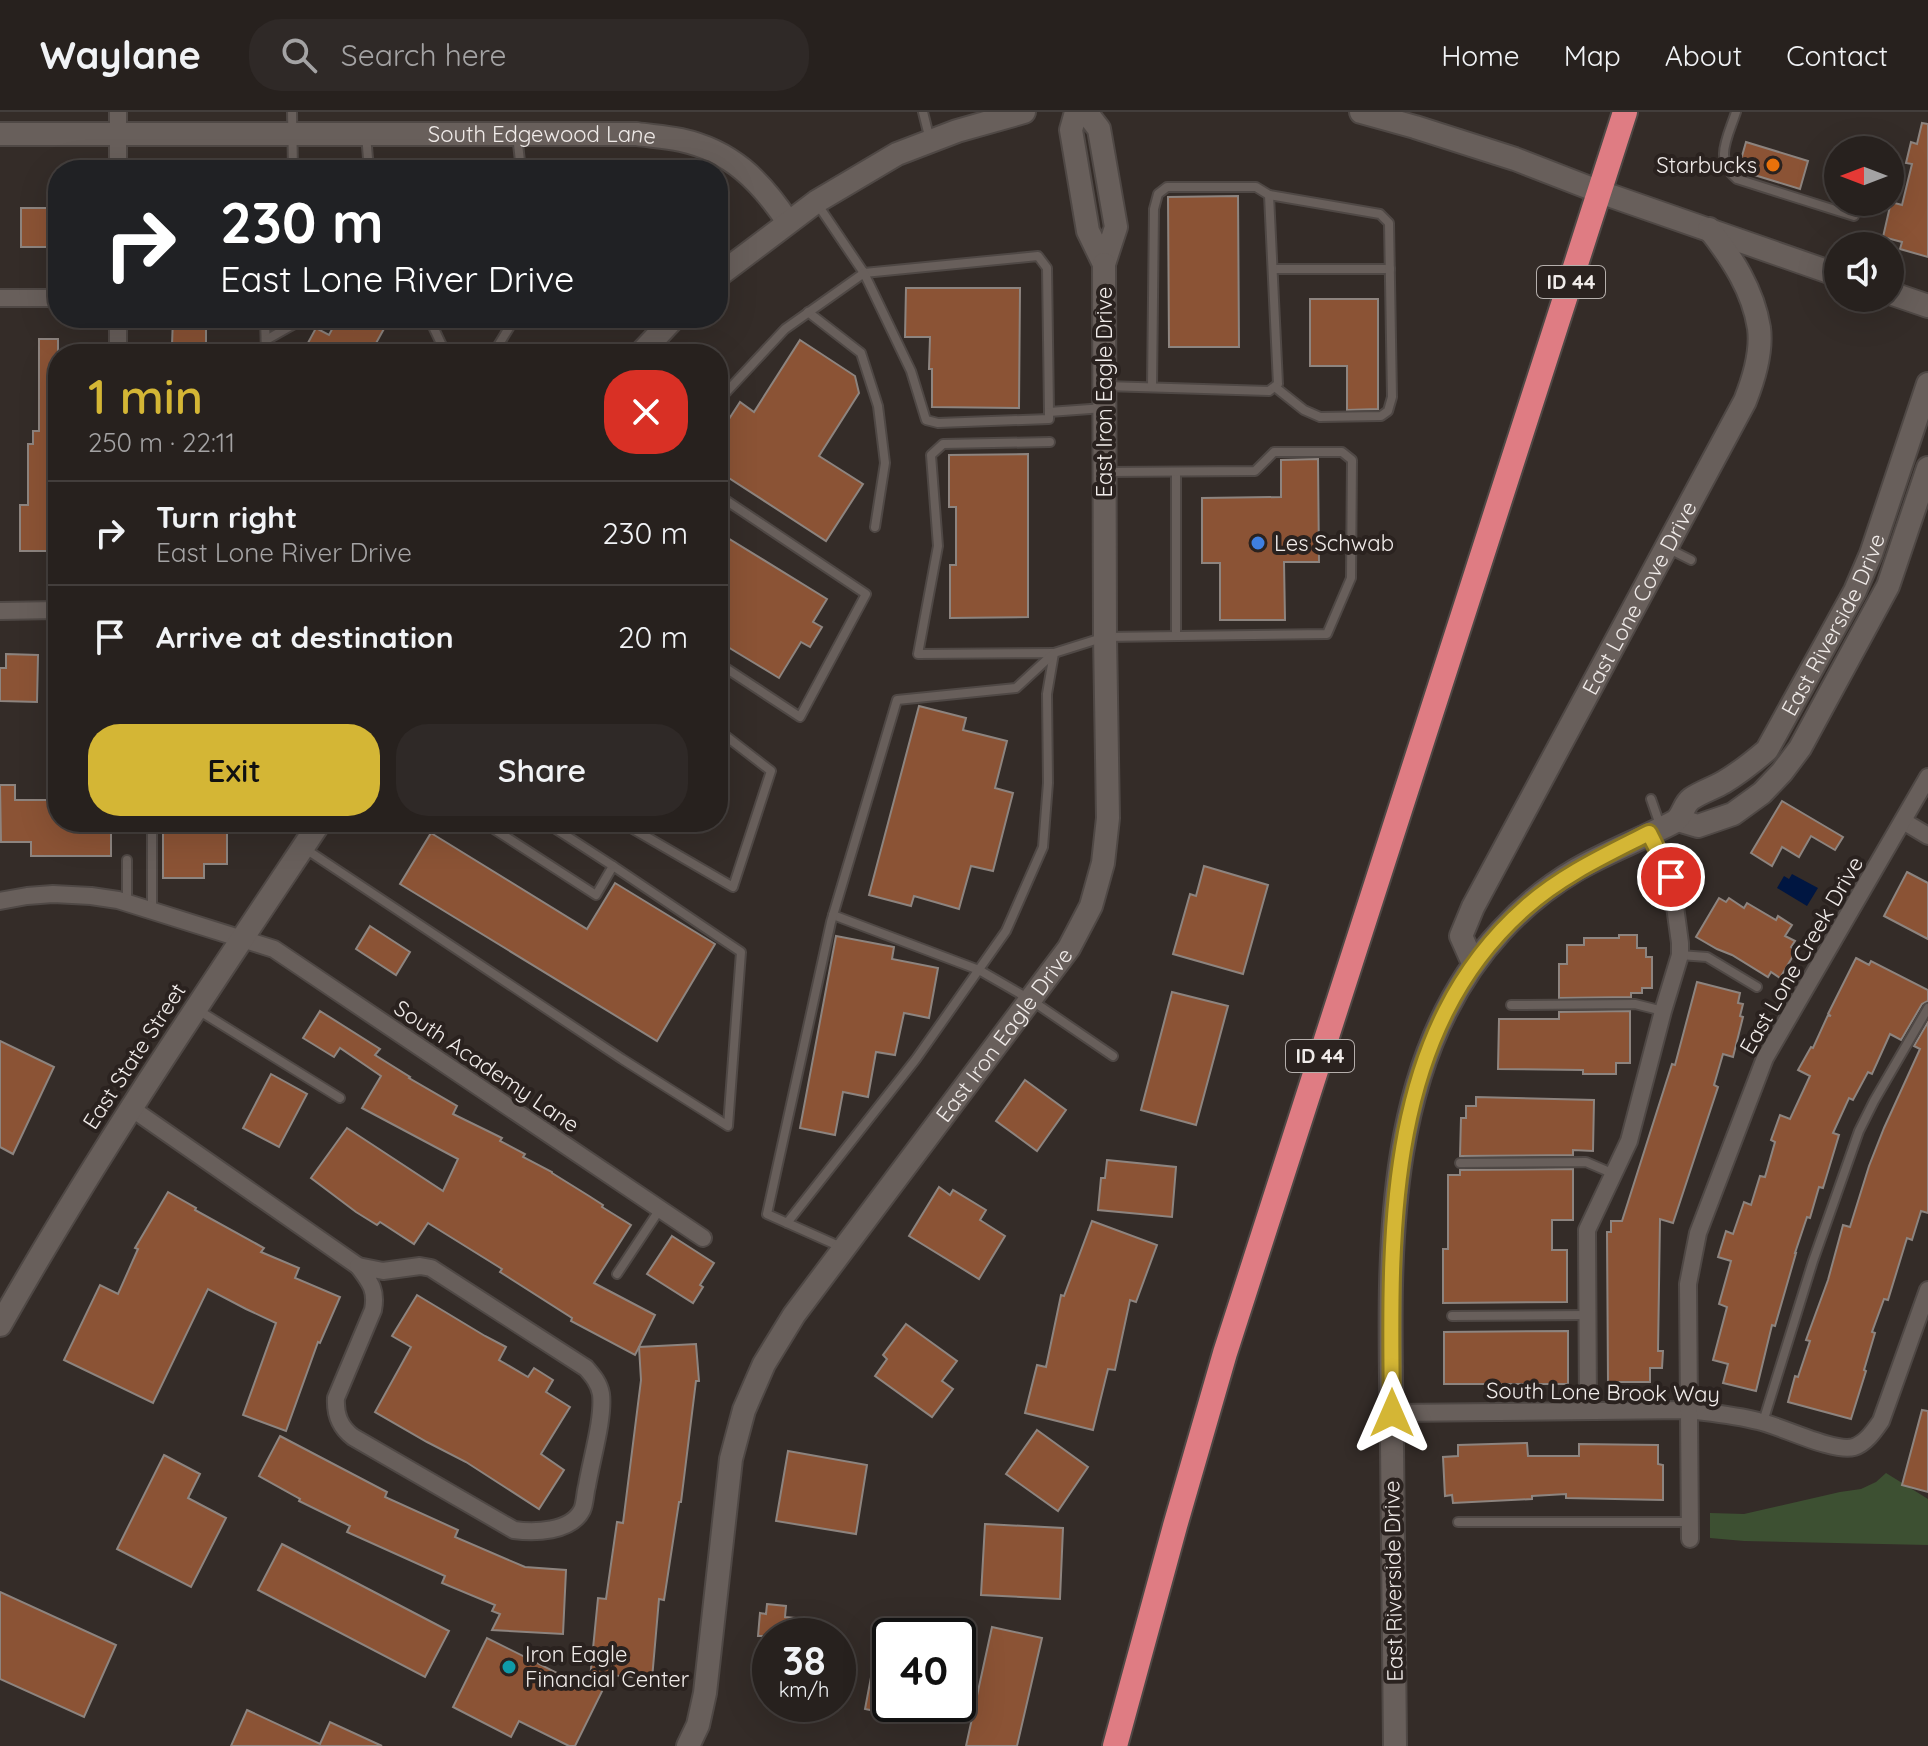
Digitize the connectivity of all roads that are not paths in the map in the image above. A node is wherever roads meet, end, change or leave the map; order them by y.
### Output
1 (923, 112) edge
2 (1024, 112) edge
3 (1076, 112) edge
4 (1086, 112) edge
5 (1361, 112) edge
6 (1625, 112) edge
7 (1736, 112) edge
8 (118, 123) edge
9 (292, 123) edge
10 (0, 134) edge
11 (366, 134) junction
12 (517, 134) junction
13 (930, 141) junction
14 (118, 160) edge
15 (293, 160) edge
16 (368, 160) edge
17 (520, 160) edge
18 (1600, 192) junction
19 (1269, 195) junction
20 (816, 202) junction
21 (1824, 207) edge
22 (788, 222) junction
23 (1709, 229) junction
24 (1104, 264) junction
25 (728, 268) edge
26 (1273, 269) junction
27 (1390, 269) junction
28 (1824, 270) edge
29 (864, 273) junction
30 (0, 298) edge
31 (48, 298) edge
32 (1904, 298) edge
33 (1928, 306) edge
34 (808, 312) junction
35 (265, 328) edge
36 (287, 328) edge
37 (665, 328) edge
38 (266, 340) junction
39 (266, 344) edge
40 (649, 344) edge
41 (1928, 384) edge
42 (1152, 387) junction
43 (1275, 387) junction
44 (728, 390) edge
45 (1105, 397) junction
46 (1049, 412) junction
47 (1050, 442) dead end
48 (1928, 468) edge
49 (1105, 472) junction
50 (1176, 472) junction
51 (728, 502) edge
52 (875, 527) dead end
53 (1667, 548) junction
54 (1691, 560) dead end
55 (48, 610) edge
56 (0, 611) edge
57 (1176, 636) junction
58 (1105, 637) junction
59 (1054, 653) junction
60 (728, 670) edge
61 (728, 738) edge
62 (1928, 777) edge
63 (1651, 799) dead end
64 (1903, 821) junction
65 (1663, 827) junction
66 (152, 832) edge
67 (313, 832) edge
68 (498, 832) edge
69 (560, 832) edge
70 (638, 832) edge
71 (1928, 836) edge
72 (303, 848) junction
73 (127, 860) dead end
74 (613, 866) junction
75 (0, 901) edge
76 (127, 903) junction
77 (152, 911) junction
78 (833, 915) junction
79 (241, 940) junction
80 (1680, 955) junction
81 (1473, 963) junction
82 (979, 970) junction
83 (1757, 987) dead end
84 (1031, 1000) junction
85 (1511, 1005) dead end
86 (1928, 1008) edge
87 (195, 1009) junction
88 (1663, 1011) junction
89 (1113, 1056) dead end
90 (340, 1098) dead end
91 (131, 1108) junction
92 (1460, 1163) dead end
93 (1614, 1174) junction
94 (660, 1209) junction
95 (787, 1223) junction
96 (703, 1238) dead end
97 (844, 1248) junction
98 (358, 1266) junction
99 (617, 1274) dead end
100 (1928, 1290) edge
101 (1588, 1315) junction
102 (1452, 1316) dead end
103 (0, 1325) edge
104 (1689, 1410) junction
105 (1588, 1411) junction
106 (1392, 1413) junction
107 (1763, 1422) junction
108 (1458, 1522) dead end
109 (1690, 1530) joint
110 (688, 1746) edge
111 (1115, 1746) edge
112 (1395, 1746) edge

1 - 13 lane
2 - 13 street
3 - 24 street, East Iron Eagle Drive
4 - 24 street, East Iron Eagle Drive
5 - 18 street
6 - 18 highway, ID 44
7 - 21 lane
8 - 9 street, South Edgewood Lane
8 - 10 street, South Edgewood Lane
8 - 14 street
9 - 11 street, South Edgewood Lane
9 - 15 lane
11 - 12 street, South Edgewood Lane
11 - 16 lane
12 - 17 lane
12 - 22 street, South Edgewood Lane
13 - 20 street
18 - 23 street
18 - 111 highway, ID 44
19 - 26 lane
19 - 27 lane
19 - 42 lane
20 - 22 street
20 - 29 lane
22 - 25 street
23 - 28 street
23 - 53 street, East Lone Cove Drive
24 - 45 street, East Iron Eagle Drive
26 - 27 lane
26 - 43 lane
27 - 43 lane
29 - 34 lane
29 - 46 lane
29 - 46 lane
30 - 31 street
32 - 33 street
34 - 44 lane
34 - 52 lane
35 - 38 lane
36 - 38 lane
37 - 40 street
38 - 39 lane
41 - 65 street, East Riverside Drive
42 - 43 lane
42 - 45 lane
45 - 46 lane
45 - 49 street, East Iron Eagle Drive
47 - 59 lane
48 - 65 street, East Riverside Drive
49 - 50 lane
49 - 58 street, East Iron Eagle Drive
50 - 57 lane
50 - 57 lane
51 - 60 lane
53 - 54 lane
53 - 81 street, East Lone Cove Drive
55 - 56 street
57 - 58 lane
58 - 59 lane
58 - 84 street, East Iron Eagle Drive
59 - 78 lane
59 - 82 lane
61 - 70 lane
62 - 64 street, East Lone Creek Drive
63 - 65 lane
64 - 71 street
64 - 104 street, East Lone Creek Drive
65 - 80 street
65 - 81 street, East Riverside Drive
66 - 77 lane
67 - 72 street, East State Street
68 - 74 lane
69 - 74 lane
72 - 74 lane
72 - 79 street, East State Street
73 - 76 lane
75 - 76 street, South Academy Lane
76 - 77 street, South Academy Lane
77 - 79 street, South Academy Lane
78 - 82 lane
78 - 95 lane
79 - 87 street, East State Street
79 - 94 street, South Academy Lane
80 - 83 lane
80 - 88 street
81 - 106 street, East Riverside Drive
82 - 84 lane
82 - 95 lane
84 - 89 lane
84 - 97 street, East Iron Eagle Drive
85 - 88 lane
86 - 107 lane
87 - 90 lane
87 - 91 street, East State Street
88 - 93 street
91 - 98 street
91 - 103 street, East State Street
92 - 93 lane
93 - 101 street
94 - 96 street, South Academy Lane
94 - 99 lane
95 - 97 lane
97 - 110 street, East Iron Eagle Drive
98 - 98 street
100 - 107 street, South Lone Brook Way
101 - 102 lane
101 - 105 street
104 - 105 street, South Lone Brook Way
104 - 107 street, South Lone Brook Way
104 - 109 street, East Lone Creek Drive
105 - 106 street, South Lone Brook Way
106 - 112 street, East Riverside Drive
108 - 109 lane

